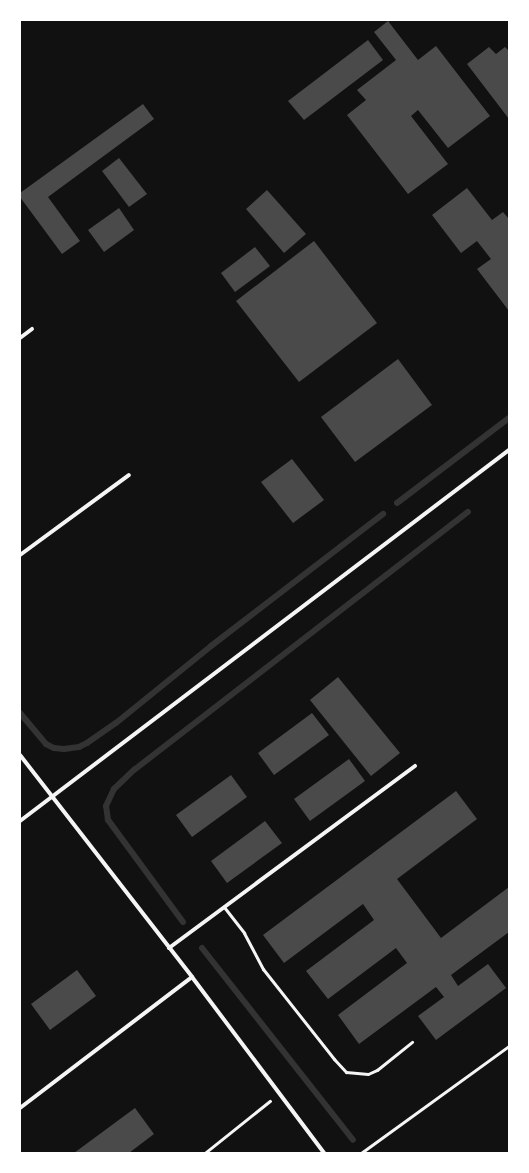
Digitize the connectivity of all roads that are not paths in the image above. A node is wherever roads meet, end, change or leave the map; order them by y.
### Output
1 (32, 329) dead end
2 (20, 338) edge
3 (509, 450) edge
4 (129, 475) dead end
5 (20, 556) edge
6 (20, 755) edge
7 (416, 766) dead end
8 (52, 797) junction
9 (20, 821) edge
10 (224, 907) junction
11 (169, 948) junction
12 (192, 977) junction
13 (412, 1042) dead end
14 (509, 1046) edge
15 (20, 1108) edge
16 (324, 1153) edge
17 (361, 1153) edge

1 - 2 street
3 - 8 street
4 - 5 street
6 - 8 street
7 - 10 street
8 - 9 street
8 - 11 street
10 - 11 street
10 - 13 lane
11 - 12 street
12 - 15 street
12 - 16 street
14 - 17 lane

